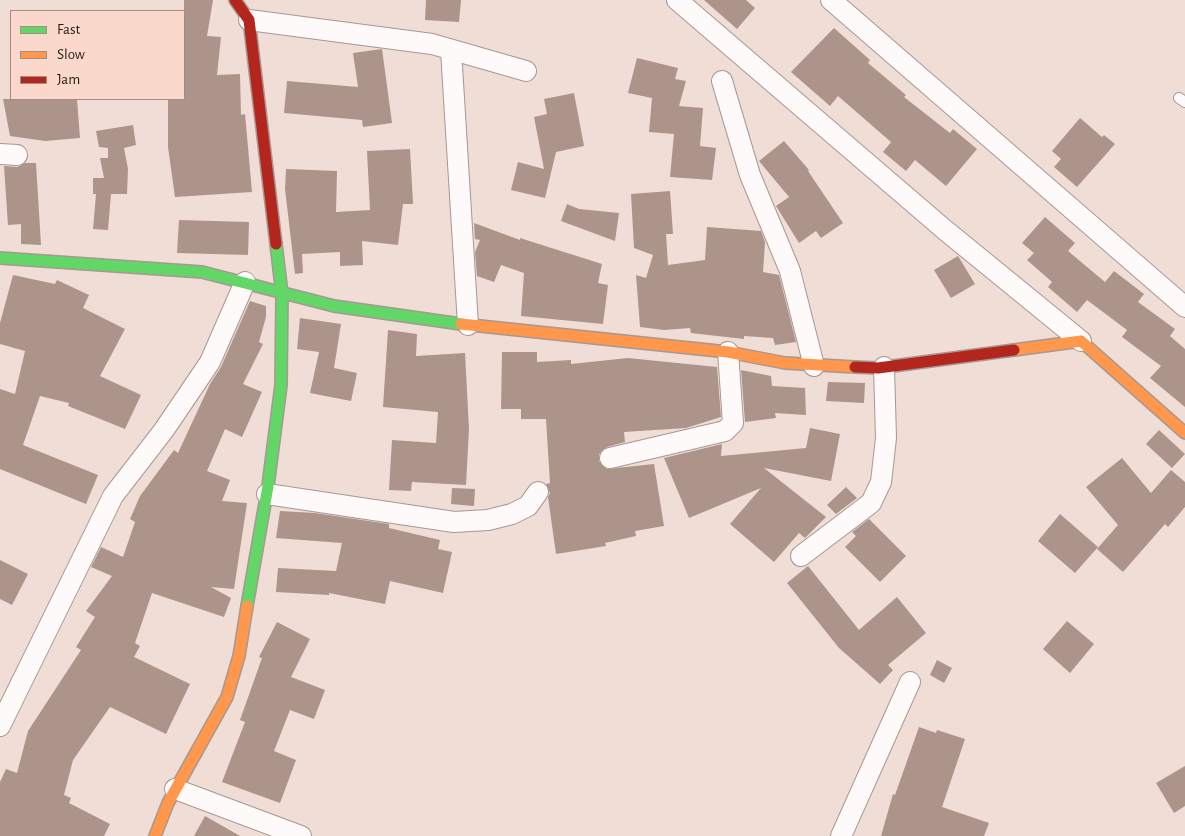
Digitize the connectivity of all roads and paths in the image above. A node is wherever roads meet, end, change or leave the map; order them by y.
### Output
1 (235, 0) edge
2 (677, 0) edge
3 (831, 0) edge
4 (249, 20) junction
5 (451, 50) junction
6 (526, 71) dead end
7 (722, 81) dead end
8 (2, 263) edge
9 (245, 282) junction
10 (282, 294) junction
11 (1185, 307) edge
12 (468, 325) junction
13 (1081, 341) junction
14 (728, 352) junction
15 (814, 366) junction
16 (884, 367) junction
17 (1185, 433) edge
18 (610, 458) dead end
19 (538, 492) dead end
20 (267, 494) junction
21 (801, 556) dead end
22 (910, 682) dead end
23 (0, 726) edge
24 (176, 789) junction
25 (155, 836) edge
26 (301, 836) edge
27 (840, 836) edge

1 - 4 street
2 - 13 street
3 - 11 street
4 - 5 street
4 - 10 street
5 - 6 street
5 - 12 street
7 - 15 street
8 - 9 street
9 - 10 street
9 - 23 street
10 - 12 street
10 - 20 street
12 - 14 street
13 - 16 street
13 - 17 street
14 - 15 street
14 - 18 street
15 - 16 street
16 - 21 street
19 - 20 street
20 - 24 street
22 - 27 street
24 - 25 street
24 - 26 street

